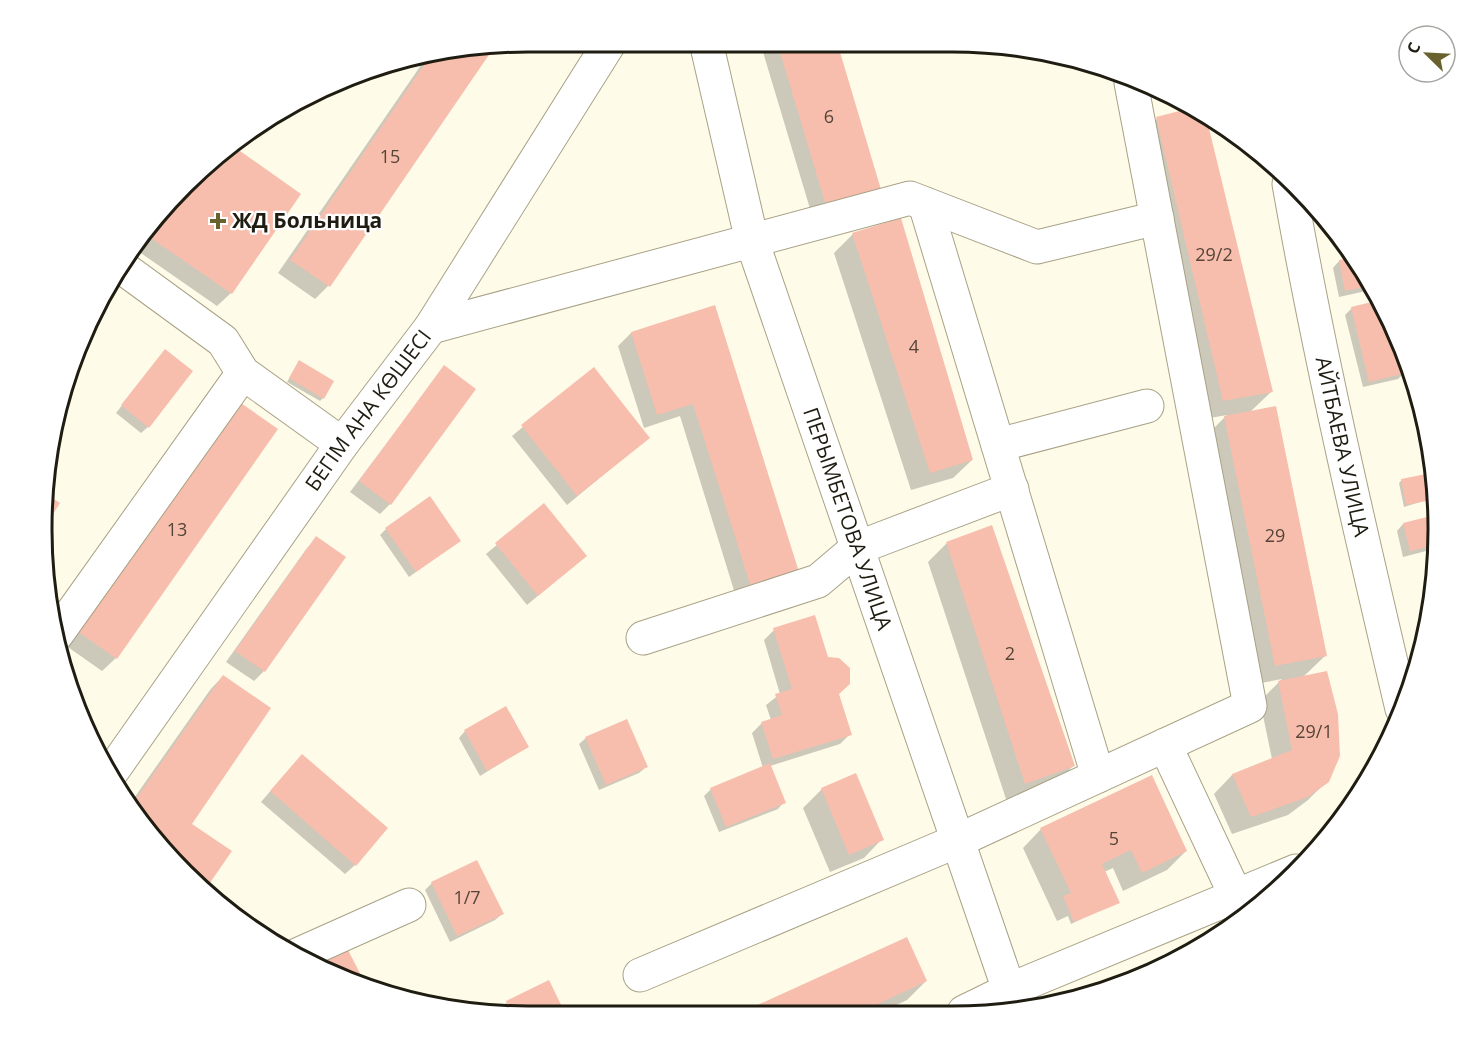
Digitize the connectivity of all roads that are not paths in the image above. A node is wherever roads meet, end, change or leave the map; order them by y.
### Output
1 (604, 52) edge
2 (708, 52) edge
3 (1132, 88) edge
4 (1291, 194) edge
5 (925, 204) junction
6 (1157, 218) junction
7 (752, 242) junction
8 (128, 272) edge
9 (431, 327) junction
10 (243, 372) junction
11 (1147, 406) dead end
12 (342, 444) junction
13 (998, 445) junction
14 (1012, 489) junction
15 (857, 548) junction
16 (63, 626) edge
17 (643, 638) dead end
18 (1398, 694) edge
19 (1165, 745) junction
20 (116, 766) edge
21 (1098, 776) junction
22 (957, 841) junction
23 (1273, 881) edge
24 (1236, 896) junction
25 (409, 906) dead end
26 (307, 950) edge
27 (640, 975) dead end
28 (1009, 990) junction
29 (980, 1004) edge

1 - 9 street, БЕГІМ АНА КӨШЕСІ
2 - 7 street, ПЕРЫМБЕТОВА УЛИЦА
3 - 6 street
4 - 18 street, АЙТБАЕВА УЛИЦА
5 - 6 street
5 - 7 street
5 - 13 street
6 - 19 street
7 - 9 street
7 - 15 street, ПЕРЫМБЕТОВА УЛИЦА
8 - 10 street
9 - 12 street, БЕГІМ АНА КӨШЕСІ
10 - 12 street
10 - 16 street
11 - 13 street
12 - 20 street, БЕГІМ АНА КӨШЕСІ
13 - 14 street
14 - 15 street
14 - 21 street
15 - 17 street
15 - 22 street, ПЕРЫМБЕТОВА УЛИЦА
19 - 21 street
19 - 24 street
21 - 22 street
22 - 27 street
22 - 28 street, ПЕРЫМБЕТОВА УЛИЦА
23 - 24 street
24 - 28 street
25 - 26 street
28 - 29 street

